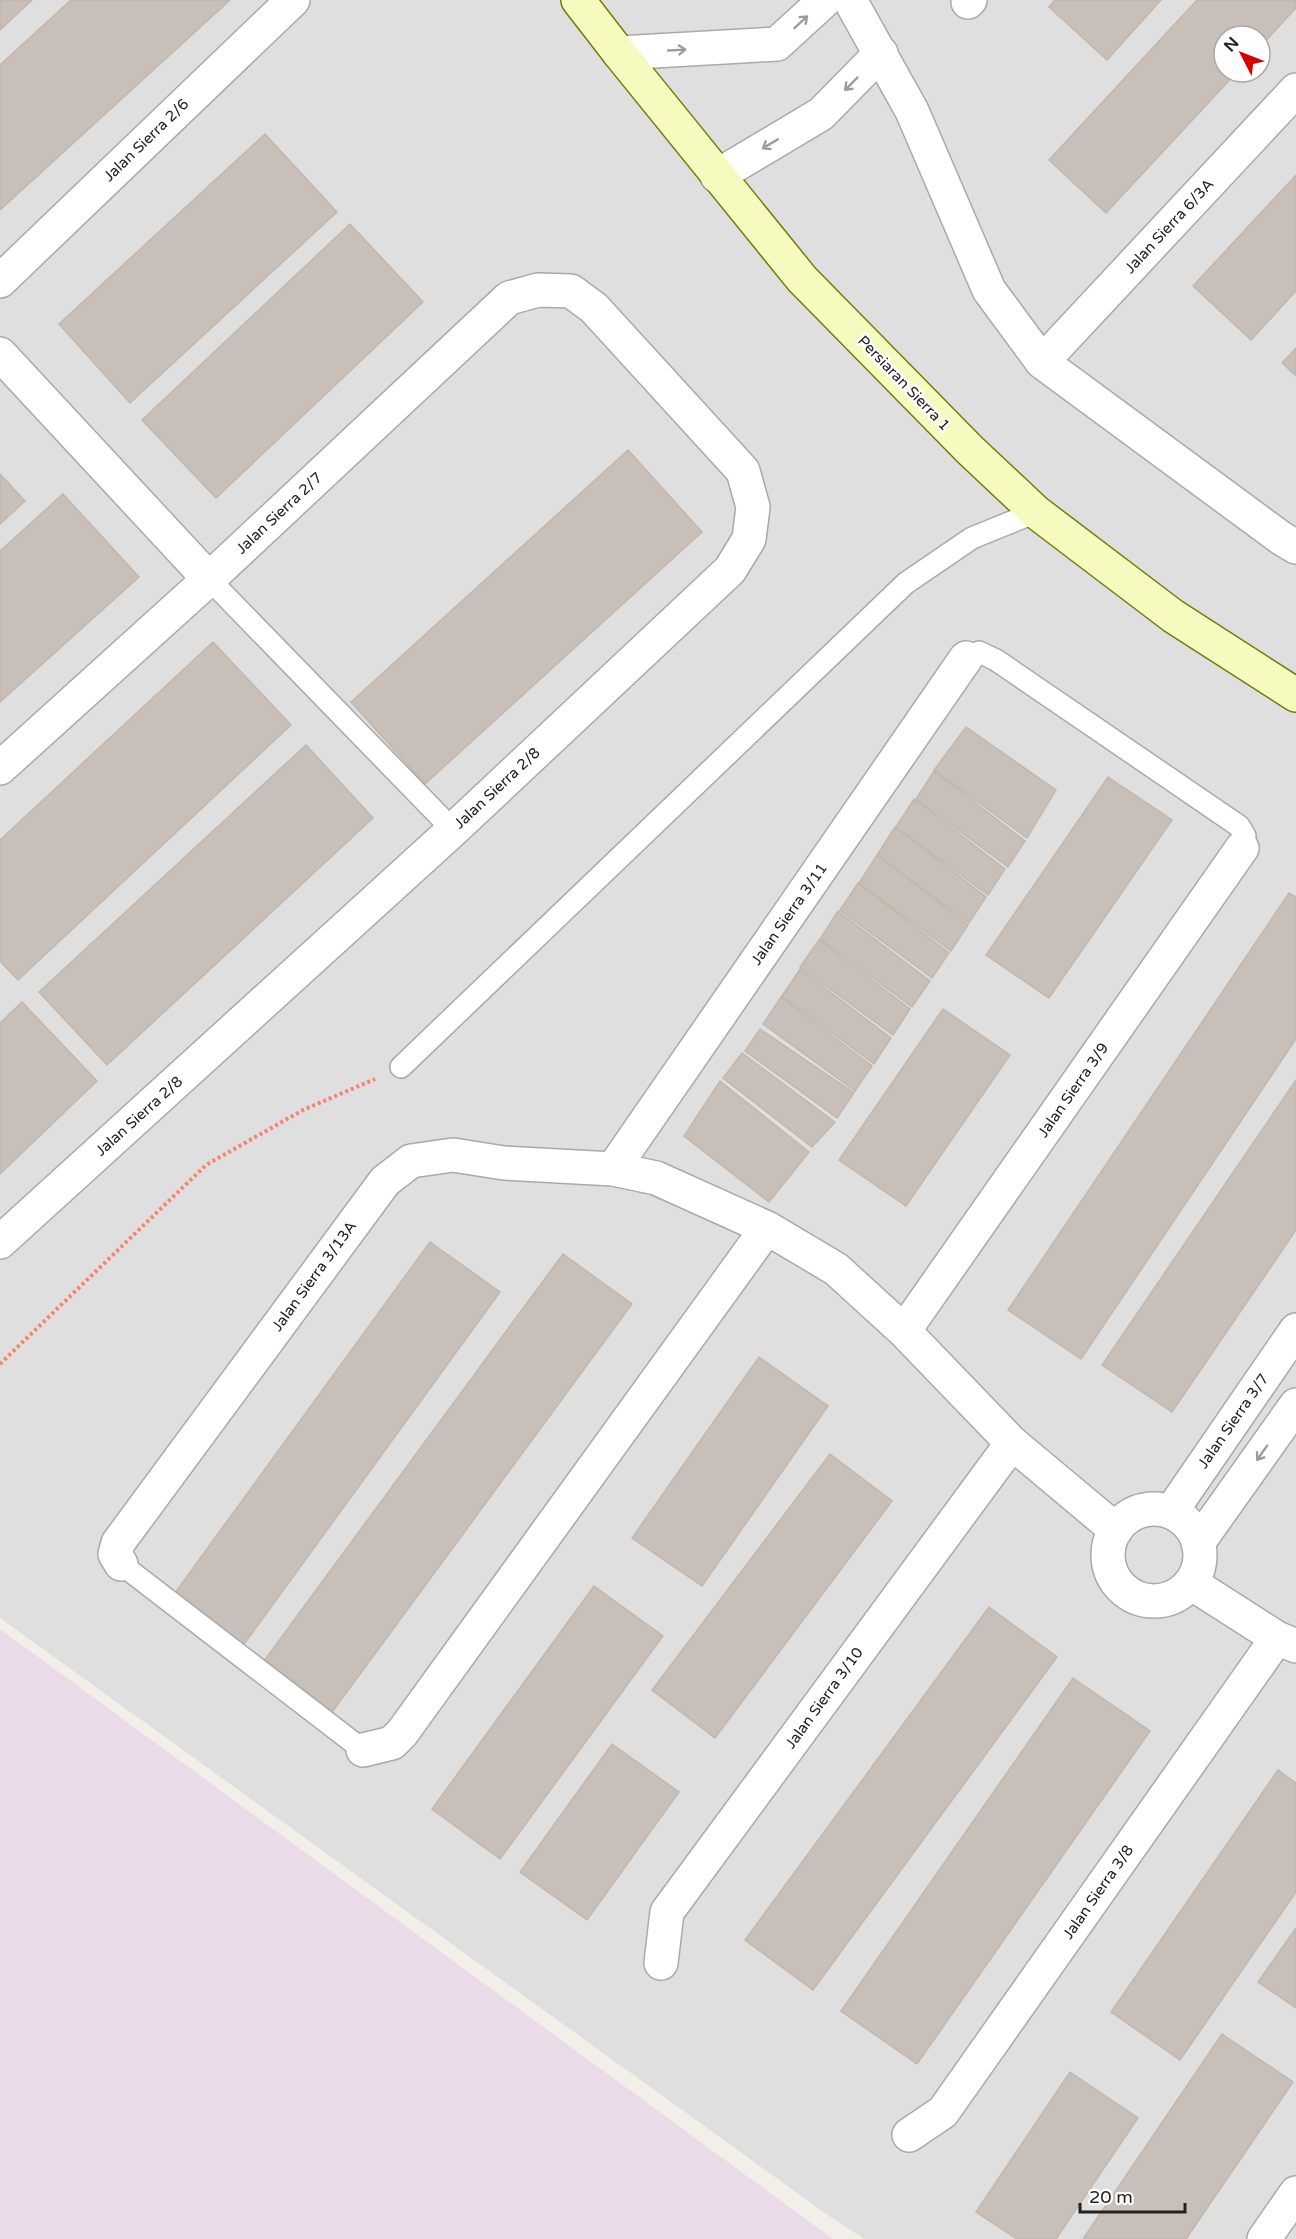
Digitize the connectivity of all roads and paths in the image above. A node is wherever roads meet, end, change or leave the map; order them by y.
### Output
1 (293, 0) edge
2 (578, 0) edge
3 (825, 0) edge
4 (850, 0) edge
5 (619, 53) junction
6 (881, 53) junction
7 (1296, 90) edge
8 (717, 176) junction
9 (0, 280) edge
10 (571, 291) joint
11 (0, 354) edge
12 (1042, 362) junction
13 (1036, 512) junction
14 (1291, 536) edge
15 (209, 579) junction
16 (966, 658) joint
17 (1296, 695) edge
18 (0, 768) edge
19 (453, 830) junction
20 (1242, 848) joint
21 (400, 1067) joint
22 (613, 1169) junction
23 (767, 1228) junction
24 (0, 1242) edge
25 (904, 1331) junction
26 (1291, 1349) edge
27 (0, 1364) edge
28 (1296, 1405) edge
29 (1012, 1443) junction
30 (1171, 1512) junction
31 (1116, 1530) junction
32 (1198, 1543) junction
33 (121, 1564) joint
34 (1191, 1583) junction
35 (1286, 1642) edge
36 (363, 1750) joint
37 (661, 1963) dead end
38 (909, 2135) dead end
39 (1296, 2193) edge
40 (1264, 2239) edge

1 - 9 street, Jalan Sierra 2/6
2 - 5 street, Persiaran Sierra 1
5 -> 3 street
4 - 6 street
5 - 8 street, Persiaran Sierra 1
6 -> 8 street
6 - 12 street
7 - 12 street, Jalan Sierra 6/3A
8 - 13 street, Persiaran Sierra 1
10 - 15 street, Jalan Sierra 2/7
10 - 19 street, Jalan Sierra 2/8
11 - 15 street
12 - 14 street
13 - 17 street, Persiaran Sierra 1
13 - 21 lane
15 - 18 street, Jalan Sierra 2/7
15 - 19 lane
16 - 20 lane
16 - 22 street, Jalan Sierra 3/11
19 - 24 street, Jalan Sierra 2/8
20 - 25 street, Jalan Sierra 3/9
21 - 27 path
22 - 23 street, Jalan Sierra 3/13A
22 - 33 street, Jalan Sierra 3/13A
23 - 25 street, Jalan Sierra 3/13A
23 - 36 street
25 - 29 street, Jalan Sierra 3/13A
26 - 30 street, Jalan Sierra 3/7
28 -> 32 street
29 - 31 street, Jalan Sierra 3/13A
29 - 37 street, Jalan Sierra 3/10
30 - 31 street
30 - 32 street
31 - 34 street
32 - 34 street
33 - 36 lane
34 - 35 street
35 - 38 street, Jalan Sierra 3/8
39 - 40 street

